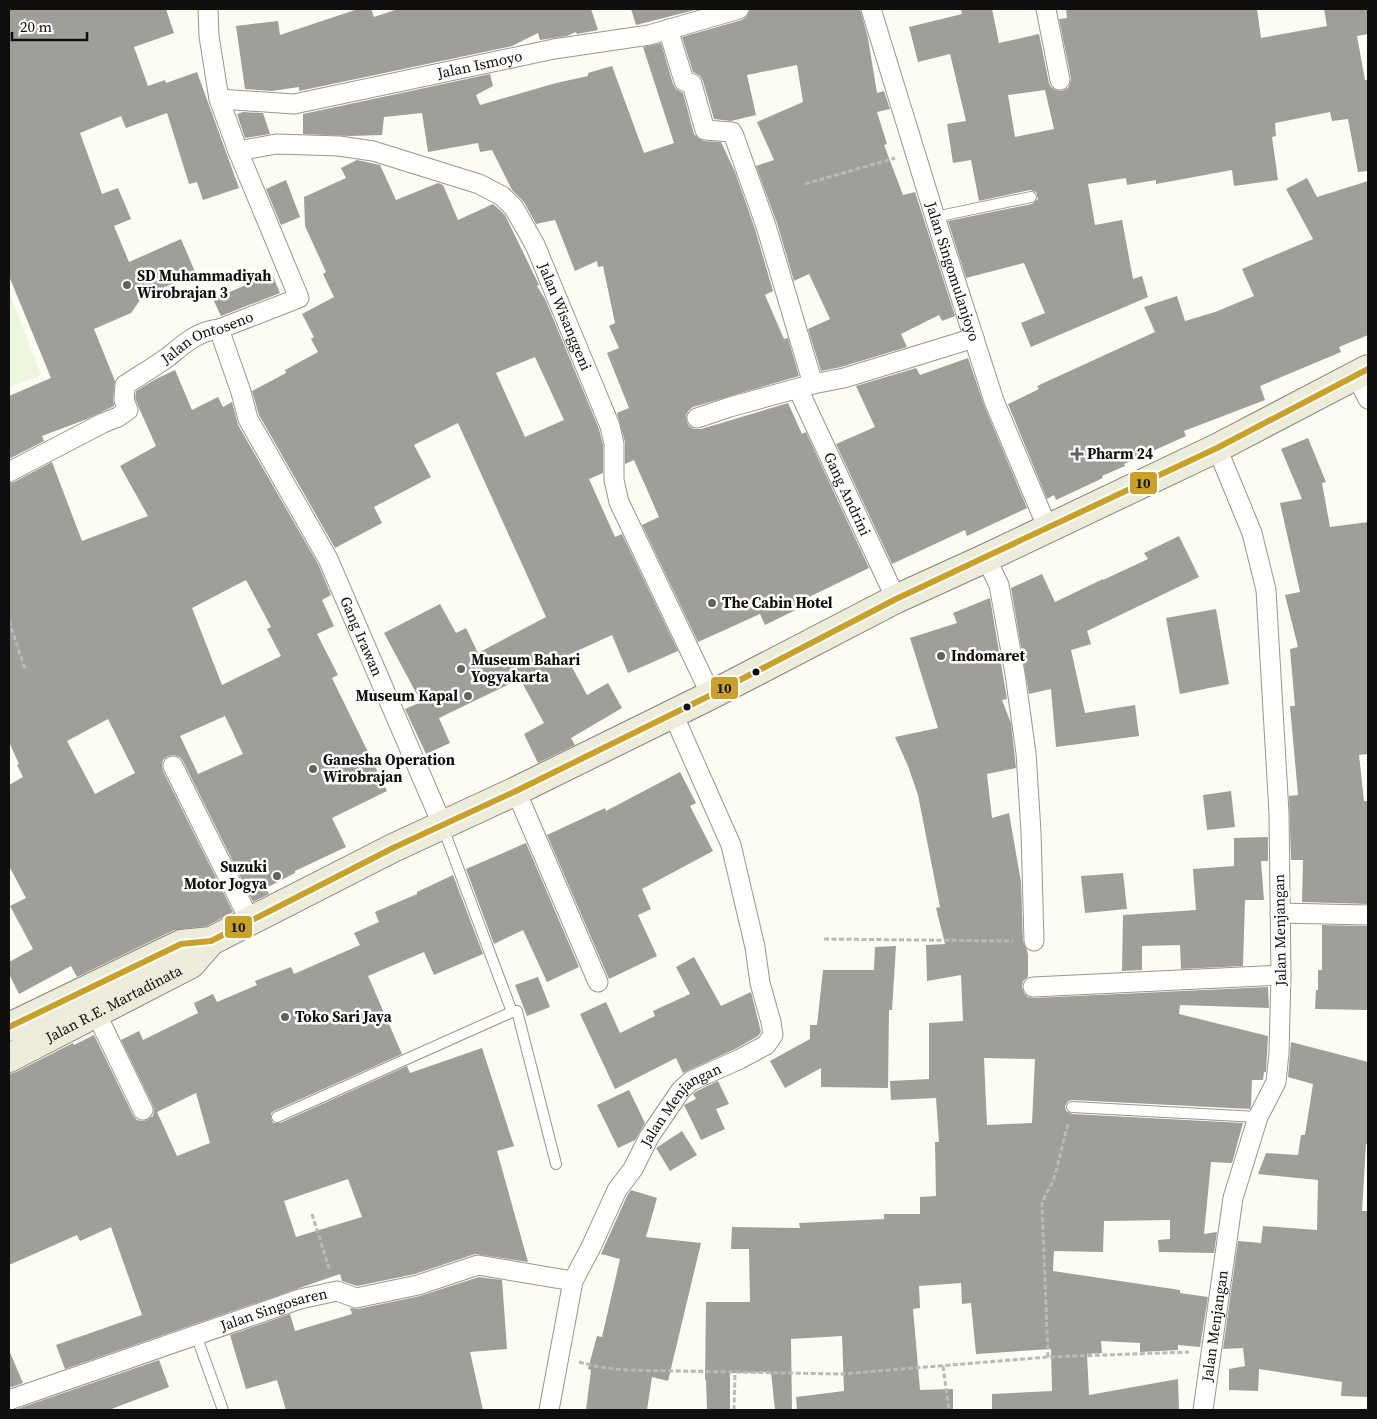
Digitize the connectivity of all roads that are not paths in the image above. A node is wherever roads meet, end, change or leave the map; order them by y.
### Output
1 (208, 9) edge
2 (739, 9) edge
3 (871, 9) edge
4 (1046, 9) edge
5 (668, 29) junction
6 (1060, 80) dead end
7 (219, 99) junction
8 (238, 151) junction
9 (1032, 197) dead end
10 (935, 217) junction
11 (219, 329) junction
12 (974, 338) junction
13 (1362, 372) edge
14 (806, 386) junction
15 (1368, 400) edge
16 (697, 418) dead end
17 (1217, 448) junction
18 (9, 472) edge
19 (1048, 529) junction
20 (986, 558) junction
21 (896, 599) junction
22 (711, 695) junction
23 (673, 714) junction
24 (173, 766) dead end
25 (516, 791) junction
26 (442, 824) junction
27 (1280, 913) junction
28 (1368, 914) edge
29 (250, 921) junction
30 (210, 941) junction
31 (1034, 941) road end
32 (1281, 975) junction
33 (598, 982) dead end
34 (1033, 987) dead end
35 (512, 1012) junction
36 (96, 1013) junction
37 (10, 1024) edge
38 (9, 1058) edge
39 (1072, 1107) road end
40 (143, 1110) dead end
41 (277, 1117) dead end
42 (1258, 1117) junction
43 (556, 1164) dead end
44 (573, 1281) junction
45 (196, 1335) junction
46 (9, 1400) edge
47 (223, 1410) edge
48 (549, 1410) edge
49 (1203, 1410) edge

1 - 7 street, Jalan Ontoseno
2 - 5 street, Jalan Ismoyo
3 - 10 street, Jalan Singomulanjoyo
4 - 6 street
5 - 7 street, Jalan Ismoyo
5 - 14 street, Gang Andrini
7 - 8 street, Jalan Ontoseno
8 - 11 street, Jalan Ontoseno
8 - 22 street, Jalan Wisanggeni
9 - 10 lane
10 - 12 street, Jalan Singomulanjoyo
11 - 18 street, Jalan Ontoseno
11 - 26 street, Gang Irawan
12 - 14 street
12 - 19 street, Jalan Singomulanjoyo
13 - 15 street
13 - 17 main road, Jalan R.E. Martadinata
14 - 16 street
14 - 21 street, Gang Andrini
17 - 19 main road, Jalan R.E. Martadinata
17 - 27 street, Jalan Menjangan
19 - 20 main road, Jalan R.E. Martadinata
20 - 21 main road, Jalan R.E. Martadinata
20 - 31 street
21 - 22 main road, Jalan R.E. Martadinata
22 - 23 main road, Jalan R.E. Martadinata
23 - 25 main road, Jalan R.E. Martadinata
23 - 44 street, Jalan Menjangan
24 - 29 street
25 - 26 main road, Jalan R.E. Martadinata
25 - 33 street
26 - 29 main road, Jalan R.E. Martadinata
26 - 35 lane
27 - 28 street
27 - 32 street, Jalan Menjangan
29 - 30 main road, Jalan R.E. Martadinata
30 - 36 main road, Jalan R.E. Martadinata
30 - 37 main road, Jalan R.E. Martadinata
32 - 34 street
32 - 42 street, Jalan Menjangan
35 - 41 lane
35 - 43 lane
36 - 38 main road, Jalan R.E. Martadinata
36 - 40 street
39 - 42 lane
42 - 49 street, Jalan Menjangan
44 - 45 street, Jalan Singosaren
44 - 48 street, Jalan Menjangan
45 - 46 street, Jalan Singosaren
45 - 47 lane

